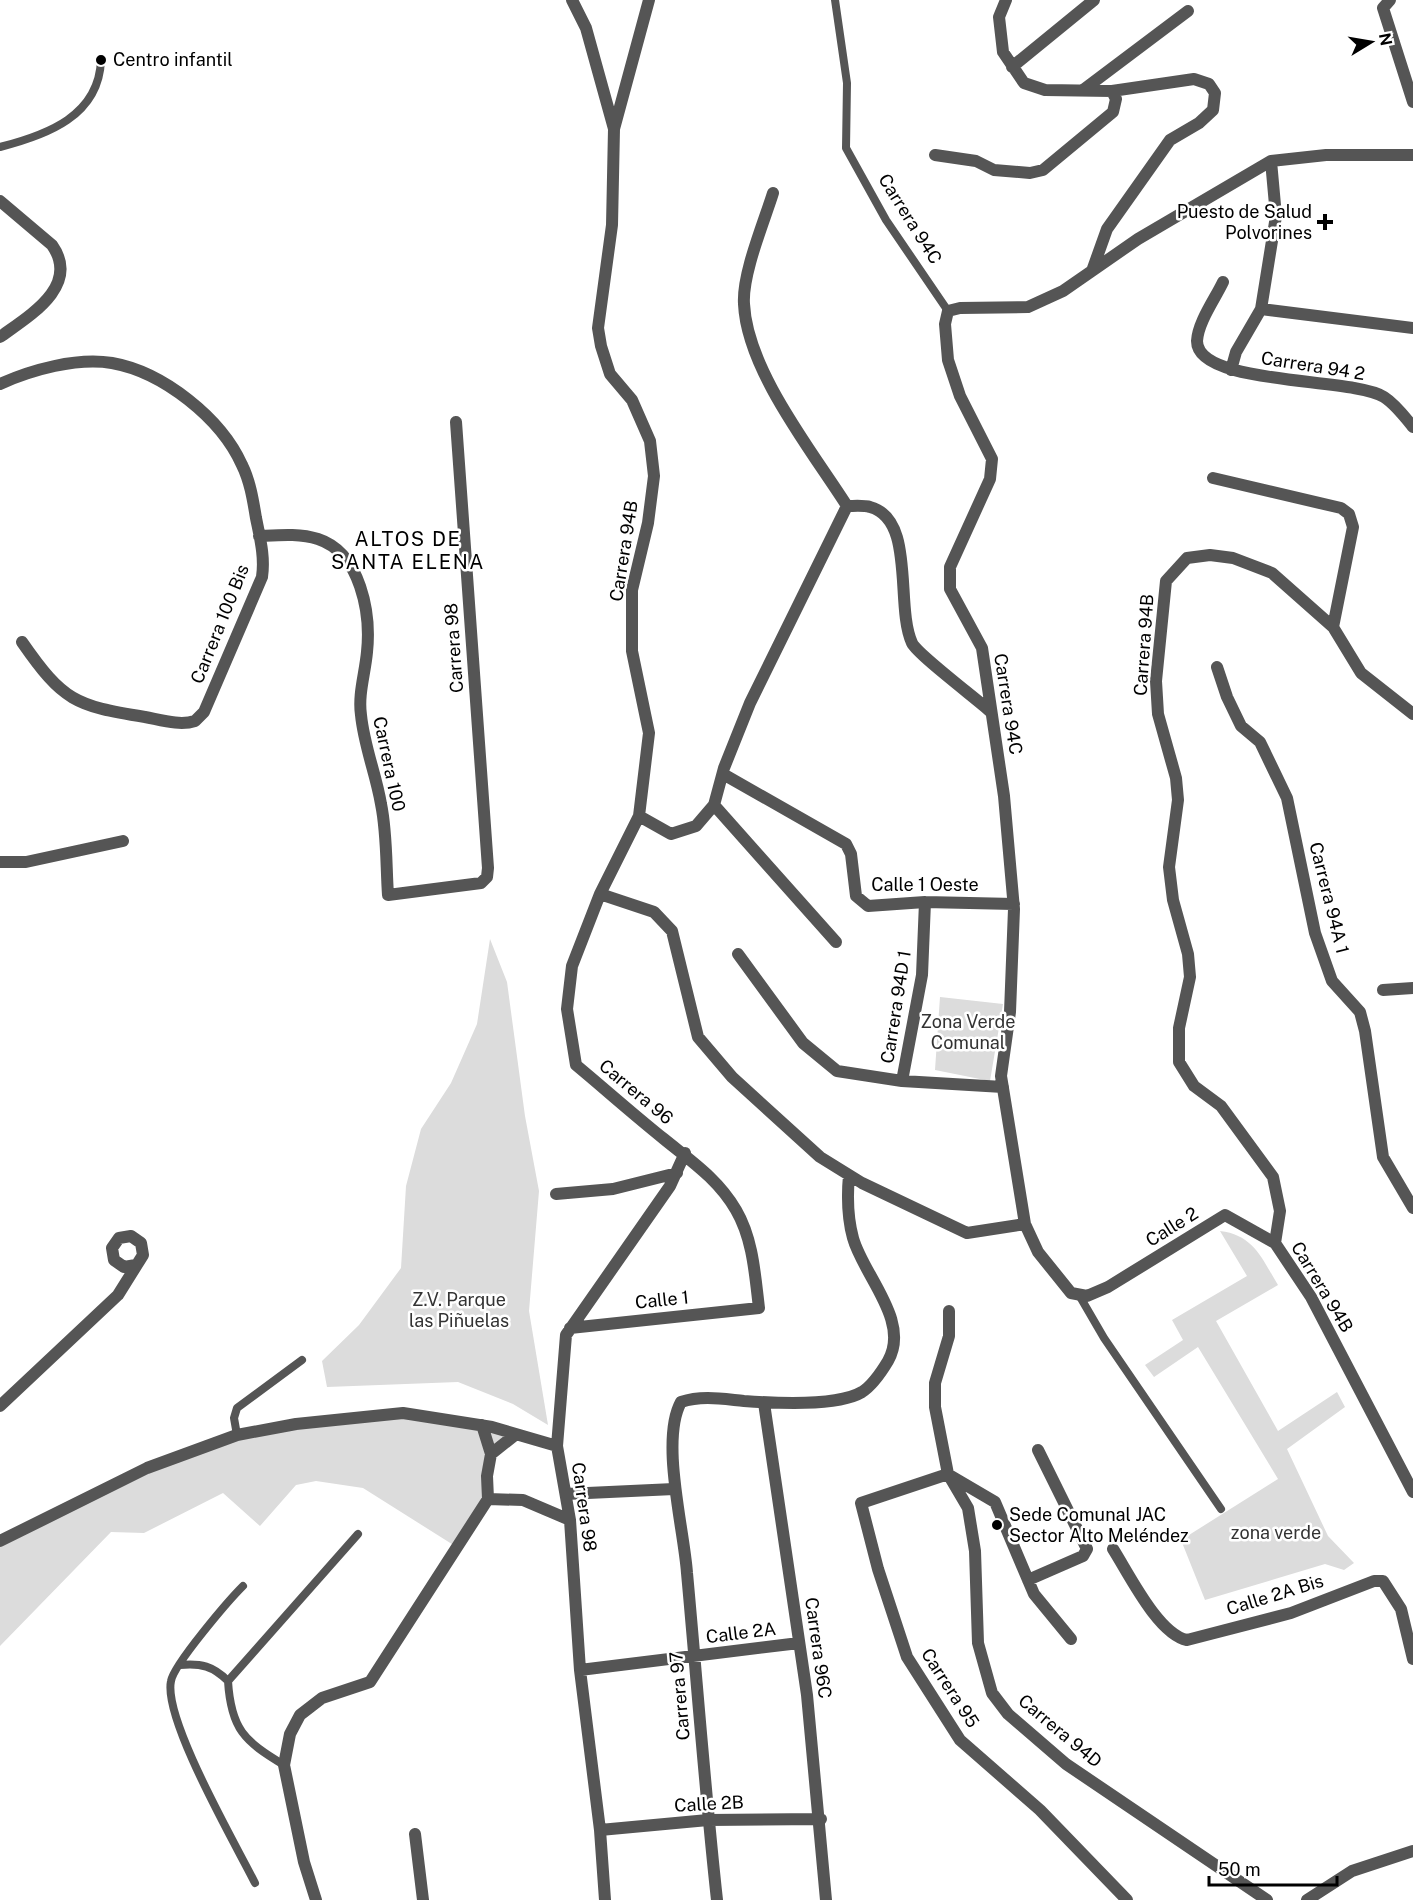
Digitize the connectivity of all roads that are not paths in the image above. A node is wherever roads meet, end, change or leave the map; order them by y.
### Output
1 (572, 0) edge
2 (648, 0) edge
3 (835, 0) edge
4 (1006, 0) edge
5 (1094, 0) edge
6 (1386, 4) edge
7 (1188, 11) dead end
8 (101, 60) dead end
9 (1012, 68) junction
10 (1083, 90) junction
11 (1112, 91) junction
12 (1413, 102) edge
13 (614, 129) junction
14 (0, 147) edge
15 (935, 155) dead end
16 (1413, 155) edge
17 (1271, 161) junction
18 (773, 193) dead end
19 (0, 201) edge
20 (1092, 271) junction
21 (1223, 282) dead end
22 (1261, 309) junction
23 (948, 311) junction
24 (1413, 328) edge
25 (0, 337) edge
26 (1231, 370) junction
27 (0, 384) edge
28 (456, 422) dead end
29 (1413, 427) edge
30 (1213, 478) dead end
31 (847, 506) junction
32 (260, 536) junction
33 (1333, 627) junction
34 (22, 642) dead end
35 (1217, 667) dead end
36 (991, 712) junction
37 (1413, 714) edge
38 (723, 774) junction
39 (714, 805) junction
40 (639, 816) junction
41 (123, 841) dead end
42 (0, 862) edge
43 (600, 894) junction
44 (388, 895) joint
45 (925, 902) junction
46 (1014, 904) junction
47 (836, 942) dead end
48 (738, 954) dead end
49 (1413, 988) edge
50 (1383, 990) dead end
51 (902, 1081) junction
52 (1003, 1087) junction
53 (685, 1153) junction
54 (677, 1173) junction
55 (849, 1174) junction
56 (556, 1194) dead end
57 (1413, 1208) edge
58 (1025, 1224) junction
59 (1275, 1243) junction
60 (136, 1265) dead end
61 (1083, 1295) junction
62 (759, 1308) joint
63 (949, 1311) dead end
64 (570, 1328) junction
65 (302, 1360) dead end
66 (764, 1403) junction
67 (0, 1406) edge
68 (482, 1425) junction
69 (237, 1435) junction
70 (515, 1435) junction
71 (557, 1446) junction
72 (1038, 1450) dead end
73 (491, 1454) junction
74 (948, 1474) junction
75 (674, 1490) junction
76 (1413, 1492) edge
77 (566, 1494) junction
78 (488, 1499) junction
79 (1221, 1509) dead end
80 (570, 1520) junction
81 (358, 1534) dead end
82 (0, 1541) edge
83 (1113, 1549) dead end
84 (1028, 1580) junction
85 (243, 1586) dead end
86 (1071, 1639) dead end
87 (799, 1643) junction
88 (694, 1657) junction
89 (1413, 1659) edge
90 (180, 1665) junction
91 (580, 1670) junction
92 (228, 1681) junction
93 (284, 1765) junction
94 (820, 1819) junction
95 (708, 1820) junction
96 (600, 1830) junction
97 (415, 1834) dead end
98 (1412, 1854) edge
99 (255, 1883) dead end
100 (316, 1900) edge
101 (423, 1900) edge
102 (605, 1900) edge
103 (717, 1900) edge
104 (826, 1900) edge
105 (1127, 1900) edge
106 (1267, 1900) edge
107 (1307, 1900) edge

1 - 13 street, Carrera 94B
2 - 13 street
3 - 23 lane, Carrera 94C
4 - 9 street
5 - 9 street
6 - 12 street
7 - 10 street
8 - 14 lane
9 - 10 street
10 - 11 street
11 - 15 street
11 - 20 street
13 - 40 street, Carrera 94B
16 - 17 street
17 - 20 street
17 - 22 street
18 - 31 street
19 - 25 street
20 - 23 street
21 - 26 street, Carrera 94 2
22 - 24 street
22 - 26 street
23 - 36 street, Carrera 94C
26 - 29 street, Carrera 94 2
27 - 32 street, Carrera 100 Bis
28 - 44 street, Carrera 98
30 - 33 street
31 - 36 street
31 - 38 street
32 - 34 street, Carrera 100 Bis
32 - 44 street, Carrera 100
33 - 37 street
33 - 59 street, Carrera 94B
35 - 57 street, Carrera 94A 1
36 - 46 street, Carrera 94C
38 - 39 street
38 - 45 street, Calle 1 Oeste
39 - 40 street
39 - 47 street
40 - 43 street, Carrera 96
41 - 42 street
43 - 53 street, Carrera 96
43 - 55 street
45 - 46 street, Calle 1 Oeste
45 - 51 street, Carrera 94D 1
46 - 52 street, Carrera 94C
48 - 51 street
49 - 50 street
51 - 52 street
52 - 58 street, Carrera 94C
53 - 54 street, Carrera 98
53 - 62 street, Carrera 96
54 - 56 street
54 - 64 street, Carrera 98
55 - 58 street
55 - 66 street, Carrera 97
58 - 61 street, Carrera 94C
59 - 61 street, Calle 2
59 - 76 street, Carrera 94B
60 - 67 street
61 - 79 lane
62 - 64 street, Calle 1
63 - 74 street, Carrera 94D
64 - 71 street, Carrera 98
65 - 69 lane
66 - 75 street, Carrera 97
66 - 87 street, Carrera 96C
68 - 69 street
68 - 70 street
68 - 73 street
69 - 82 street
70 - 71 street
70 - 73 street
71 - 77 street, Carrera 98
72 - 84 street
73 - 78 street
74 - 84 street
74 - 105 street, Carrera 95
74 - 106 street, Carrera 94D
75 - 77 street
75 - 88 street, Carrera 97
77 - 80 street, Carrera 98
78 - 80 street
78 - 93 street
80 - 91 street, Carrera 98
81 - 92 lane
83 - 89 street, Calle 2A Bis
84 - 86 street
85 - 90 lane
87 - 88 street, Calle 2A
87 - 94 street, Carrera 96C
88 - 91 street, Calle 2A
88 - 95 street, Carrera 97
90 - 92 lane
90 - 99 lane
91 - 96 street, Carrera 98
92 - 93 lane
93 - 100 street
94 - 95 street, Calle 2B
94 - 104 street, Carrera 96C
95 - 96 street, Calle 2B
95 - 103 street, Carrera 97
96 - 102 street, Carrera 98
97 - 101 street
98 - 107 street

